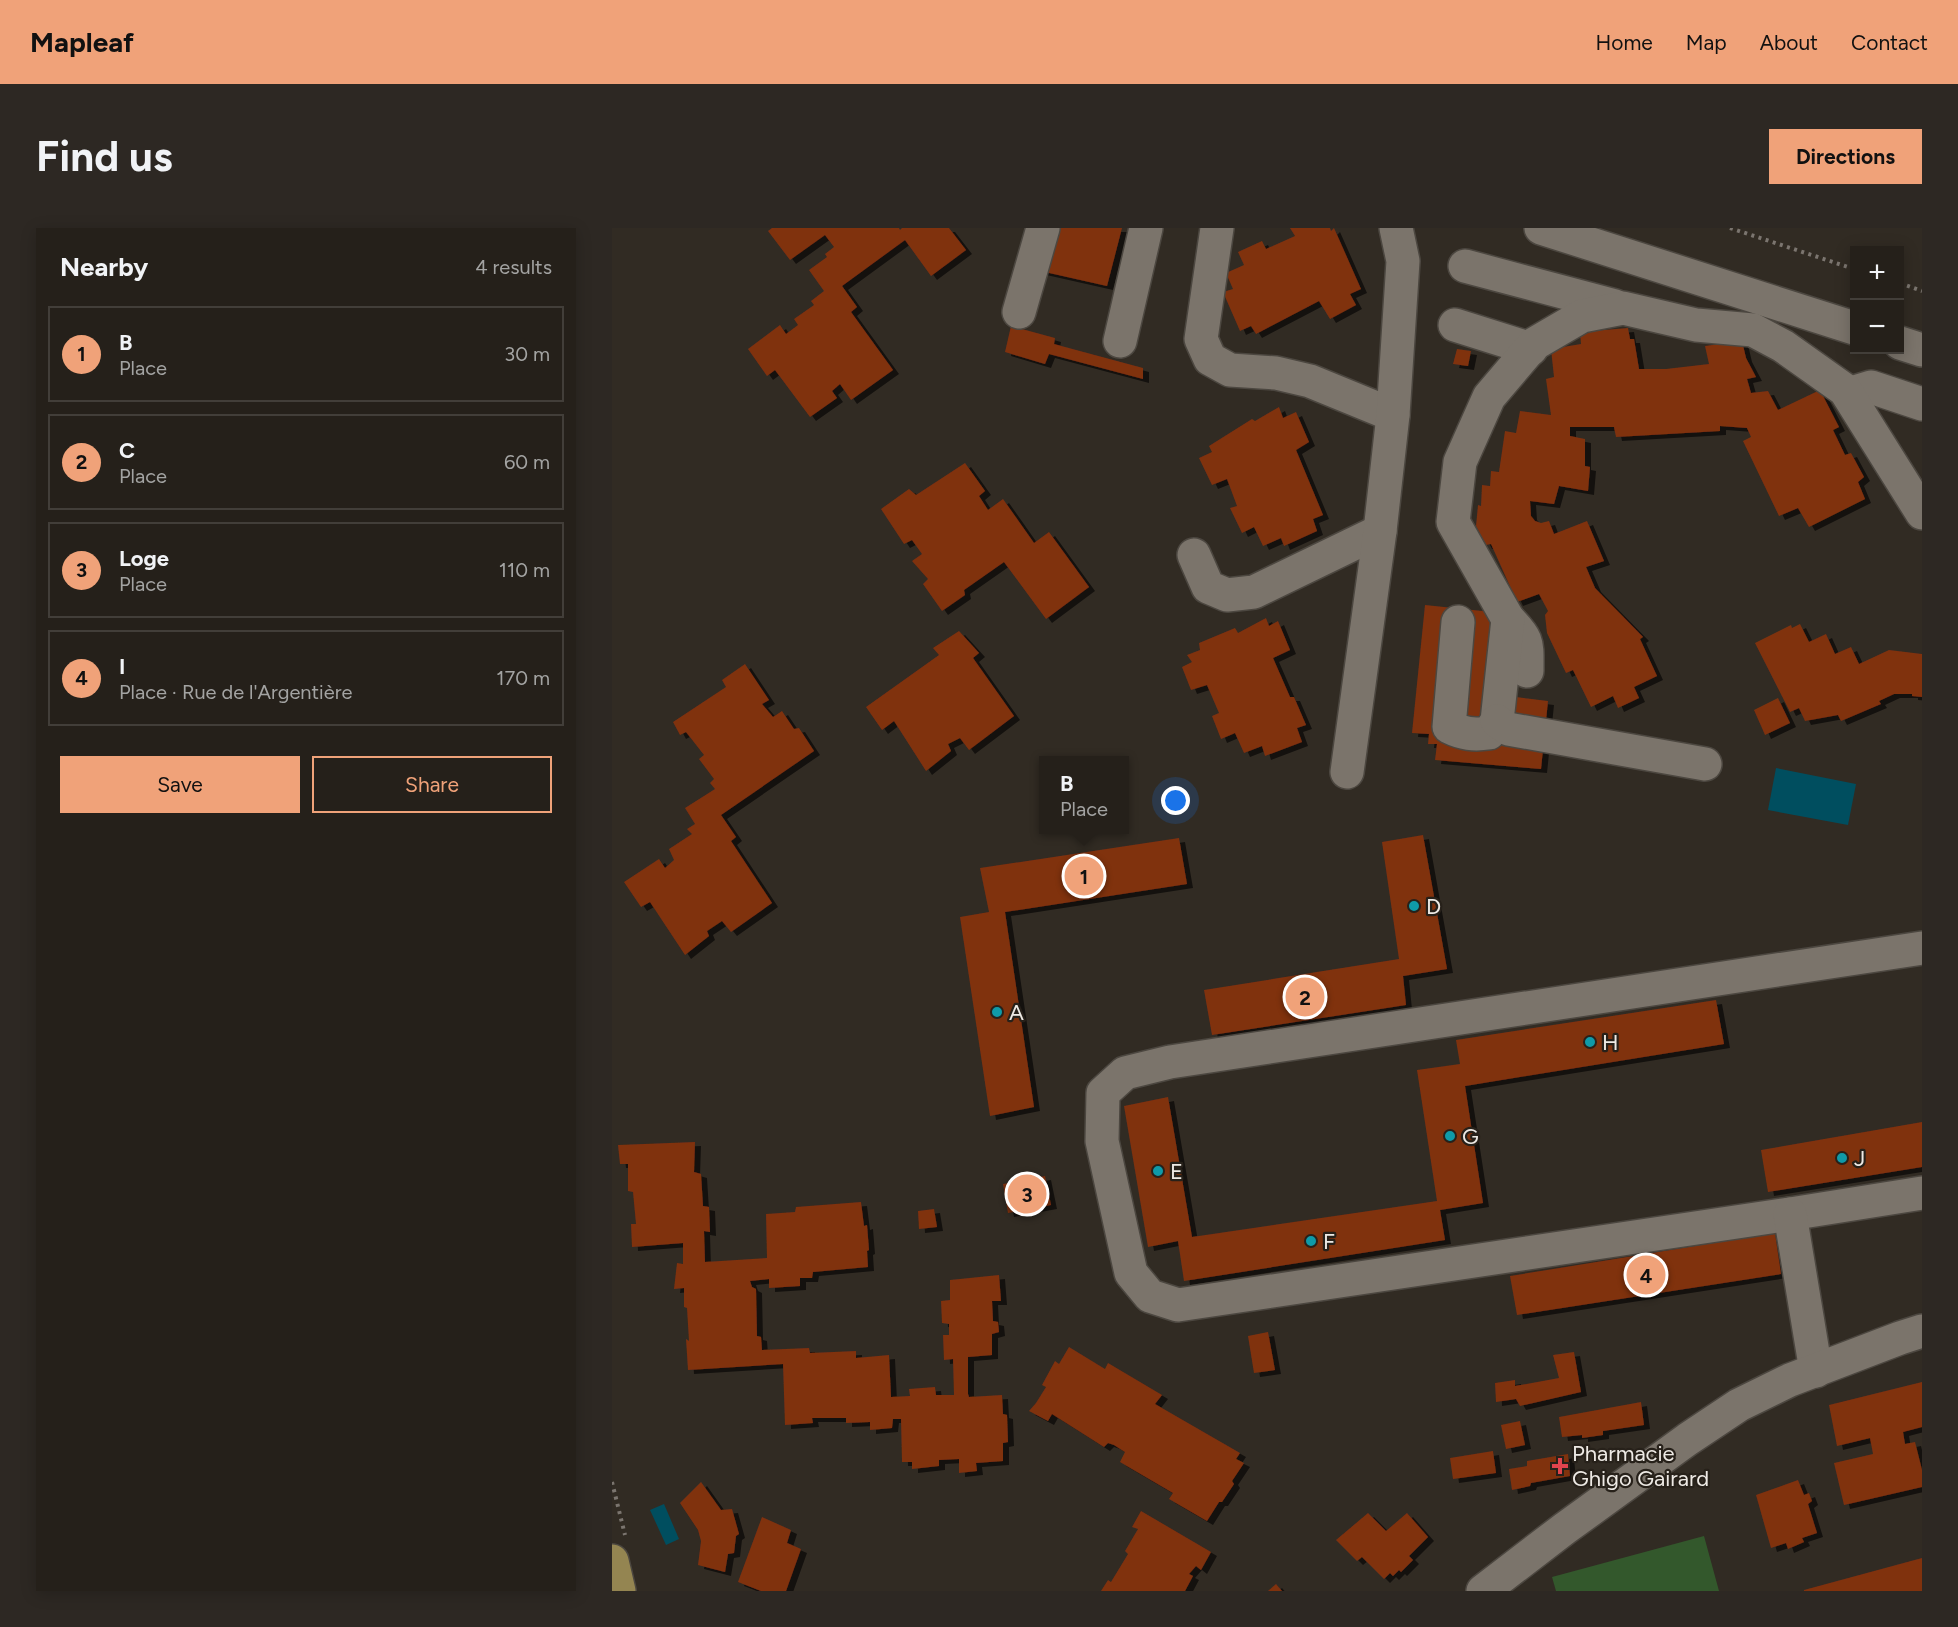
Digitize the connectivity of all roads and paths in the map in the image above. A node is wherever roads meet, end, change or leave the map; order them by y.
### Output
1 (1043, 228) edge
2 (1146, 228) edge
3 (1217, 228) edge
4 (1542, 228) edge
5 (1599, 228) edge
6 (1730, 228) edge
7 (1393, 231) edge
8 (1465, 266) dead end
9 (1850, 268) edge
10 (1904, 285) edge
11 (1922, 291) edge
12 (1623, 308) junction
13 (1850, 308) edge
14 (1019, 312) dead end
15 (1455, 326) dead end
16 (1904, 326) edge
17 (1850, 327) edge
18 (1922, 331) edge
19 (1120, 341) dead end
20 (1904, 345) edge
21 (1531, 349) junction
22 (1922, 350) edge
23 (1848, 394) junction
24 (1922, 404) edge
25 (1393, 415) junction
26 (1922, 513) edge
27 (1380, 531) junction
28 (1194, 555) dead end
29 (1508, 619) junction
30 (1458, 622) dead end
31 (1527, 671) dead end
32 (1497, 722) junction
33 (1705, 764) dead end
34 (1347, 772) dead end
35 (1922, 948) edge
36 (1922, 1193) edge
37 (1790, 1214) junction
38 (1922, 1332) edge
39 (1816, 1371) junction
40 (612, 1561) edge
41 (619, 1591) edge
42 (1483, 1591) edge

1 - 14 street
2 - 19 street
3 - 25 street
4 - 17 street
5 - 13 street
6 - 9 path
7 - 25 street
8 - 12 street
10 - 11 path
12 - 21 street
12 - 23 street
15 - 21 street
16 - 18 street
20 - 22 street
21 - 29 street
23 - 24 street
23 - 26 street
25 - 27 street
27 - 28 street
27 - 34 street
29 - 31 street
29 - 32 street
30 - 32 street
32 - 33 street
35 - 37 street
36 - 37 street
37 - 39 street
38 - 39 street
39 - 42 street
40 - 41 main road

